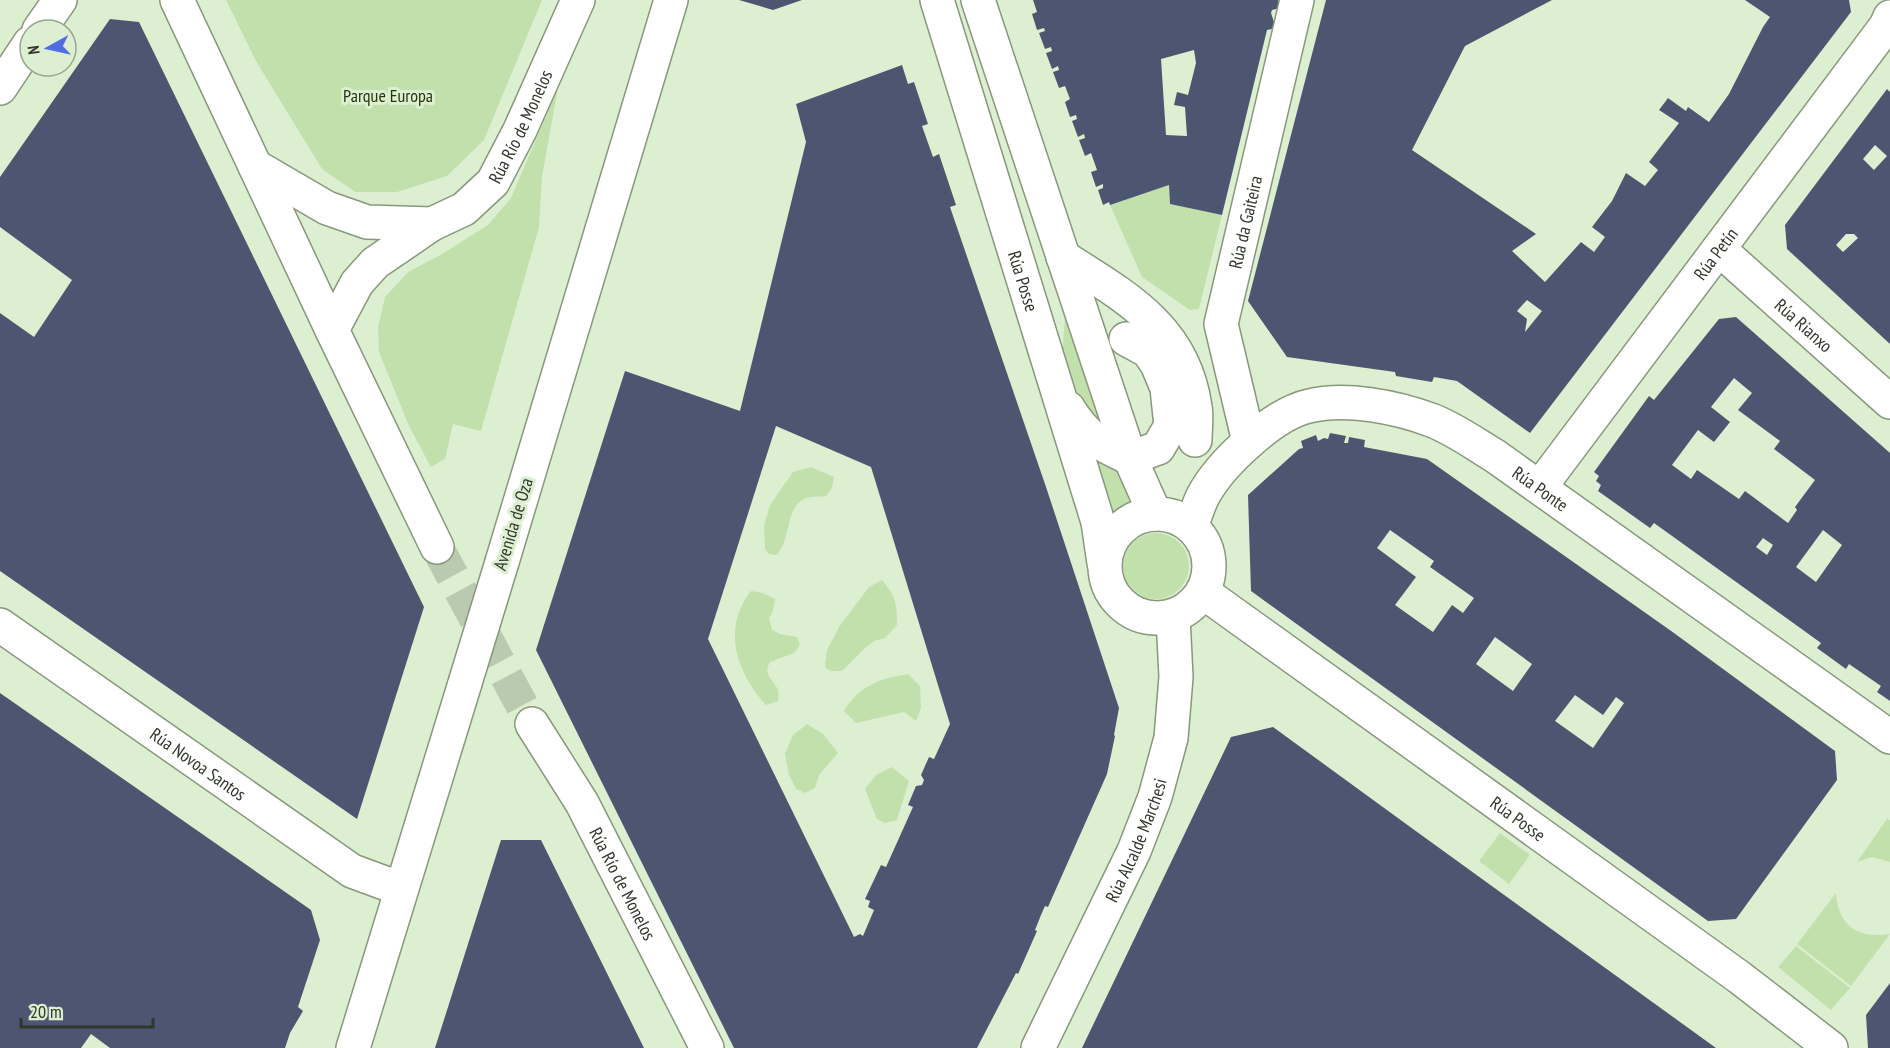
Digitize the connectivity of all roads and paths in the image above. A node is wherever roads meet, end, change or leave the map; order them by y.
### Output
1 (60, 0) edge
2 (177, 0) edge
3 (578, 0) edge
4 (671, 0) edge
5 (937, 0) edge
6 (978, 0) edge
7 (1297, 0) edge
8 (1890, 16) edge
9 (47, 18) edge
10 (18, 62) edge
11 (0, 88) edge
12 (255, 166) junction
13 (432, 224) junction
14 (1719, 249) junction
15 (1063, 257) junction
16 (332, 330) junction
17 (1126, 339) dead end
18 (1058, 391) junction
19 (1890, 402) edge
20 (1196, 440) dead end
21 (1249, 442) junction
22 (1130, 458) junction
23 (1540, 488) junction
24 (1155, 514) junction
25 (1191, 526) junction
26 (437, 547) tunnel mouth
27 (1104, 563) junction
28 (1203, 592) junction
29 (1173, 617) junction
30 (0, 625) edge
31 (532, 724) tunnel mouth
32 (1890, 737) edge
33 (401, 889) junction
34 (354, 1048) edge
35 (707, 1048) edge
36 (1038, 1048) edge
37 (1831, 1048) edge

1 - 9 street
2 - 12 street
3 - 13 street, Rúa Río de Monelos
4 - 33 street, Avenida de Oza, bridge
5 - 18 street, Rúa Posse
6 - 15 street
7 - 21 street, Rúa da Gaiteira
8 - 14 street, Rúa Petín
10 - 11 street
12 - 13 street, Rúa Río de Monelos
12 - 16 street
13 - 16 street, Rúa Río de Monelos
14 - 19 street, Rúa Rianxo
14 - 23 street, Rúa Petín
15 - 20 street
15 - 22 street
16 - 26 street
17 - 22 street
18 - 22 street
18 - 27 street, Rúa Posse
21 - 23 street, Rúa Ponte
21 - 25 street, Rúa Ponte
22 - 24 street
23 - 32 street, Rúa Ponte
24 - 25 street
24 - 27 street
25 - 28 street
27 - 29 street
28 - 29 street
28 - 37 street, Rúa Posse
29 - 36 street, Rúa Alcalde Marchesi
30 - 33 street, Rúa Novoa Santos
31 - 35 street, Rúa Río de Monelos
33 - 34 street, Avenida de Oza

